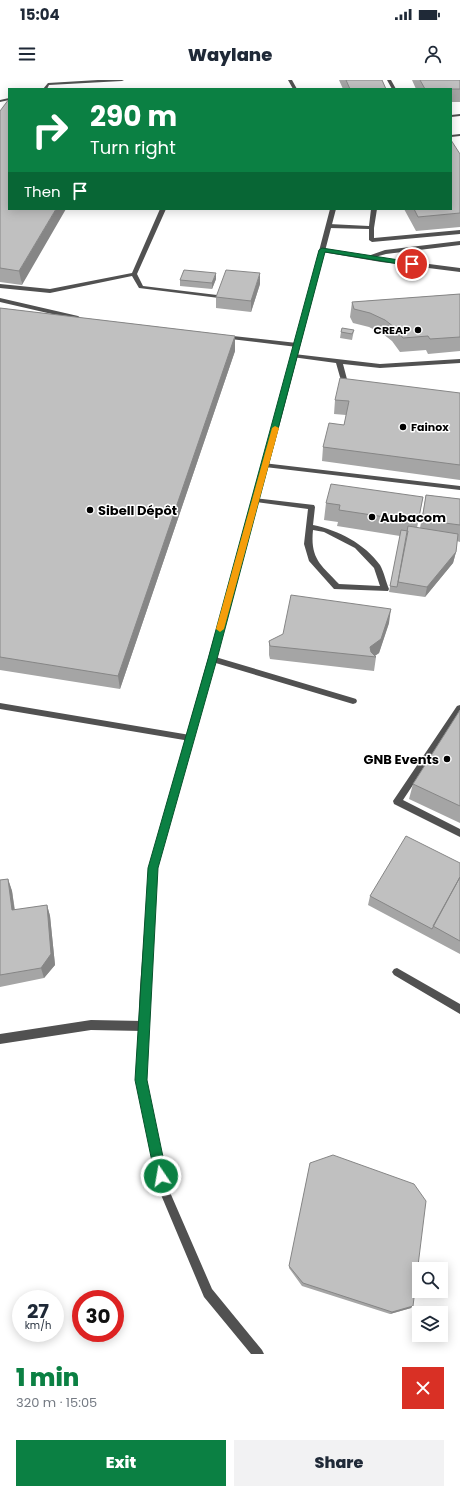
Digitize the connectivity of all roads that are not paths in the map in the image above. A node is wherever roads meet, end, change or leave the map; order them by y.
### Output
1 (122, 80) edge
2 (47, 82) edge
3 (163, 210) edge
4 (333, 210) edge
5 (374, 210) edge
6 (329, 226) junction
7 (371, 228) junction
8 (460, 232) edge
9 (460, 243) edge
10 (322, 250) junction
11 (370, 258) junction
12 (460, 270) edge
13 (134, 274) junction
14 (0, 286) edge
15 (217, 297) edge
16 (0, 300) edge
17 (83, 319) edge
18 (220, 336) edge
19 (297, 345) junction
20 (294, 356) junction
21 (339, 362) junction
22 (460, 362) edge
23 (361, 386) edge
24 (265, 465) junction
25 (460, 488) edge
26 (256, 500) junction
27 (310, 527) junction
28 (212, 659) junction
29 (353, 701) dead end
30 (0, 706) edge
31 (460, 708) edge
32 (190, 738) junction
33 (460, 833) edge
34 (397, 972) dead end
35 (460, 1010) edge
36 (144, 1026) junction
37 (0, 1039) edge
38 (258, 1354) edge

1 - 2 street
3 - 13 street
4 - 6 street
5 - 7 street
6 - 7 street
6 - 10 street
7 - 8 street
9 - 11 street
10 - 11 street
10 - 19 street
11 - 12 street
13 - 14 street
13 - 15 street
16 - 17 street
18 - 19 street
19 - 20 street
20 - 21 street
20 - 24 street
21 - 22 street
21 - 23 street
24 - 25 street
24 - 26 street
26 - 27 street
26 - 28 street
27 - 27 street
28 - 29 street
28 - 32 street
30 - 32 street
31 - 33 street
32 - 36 street
34 - 35 street
36 - 37 street
36 - 38 street

